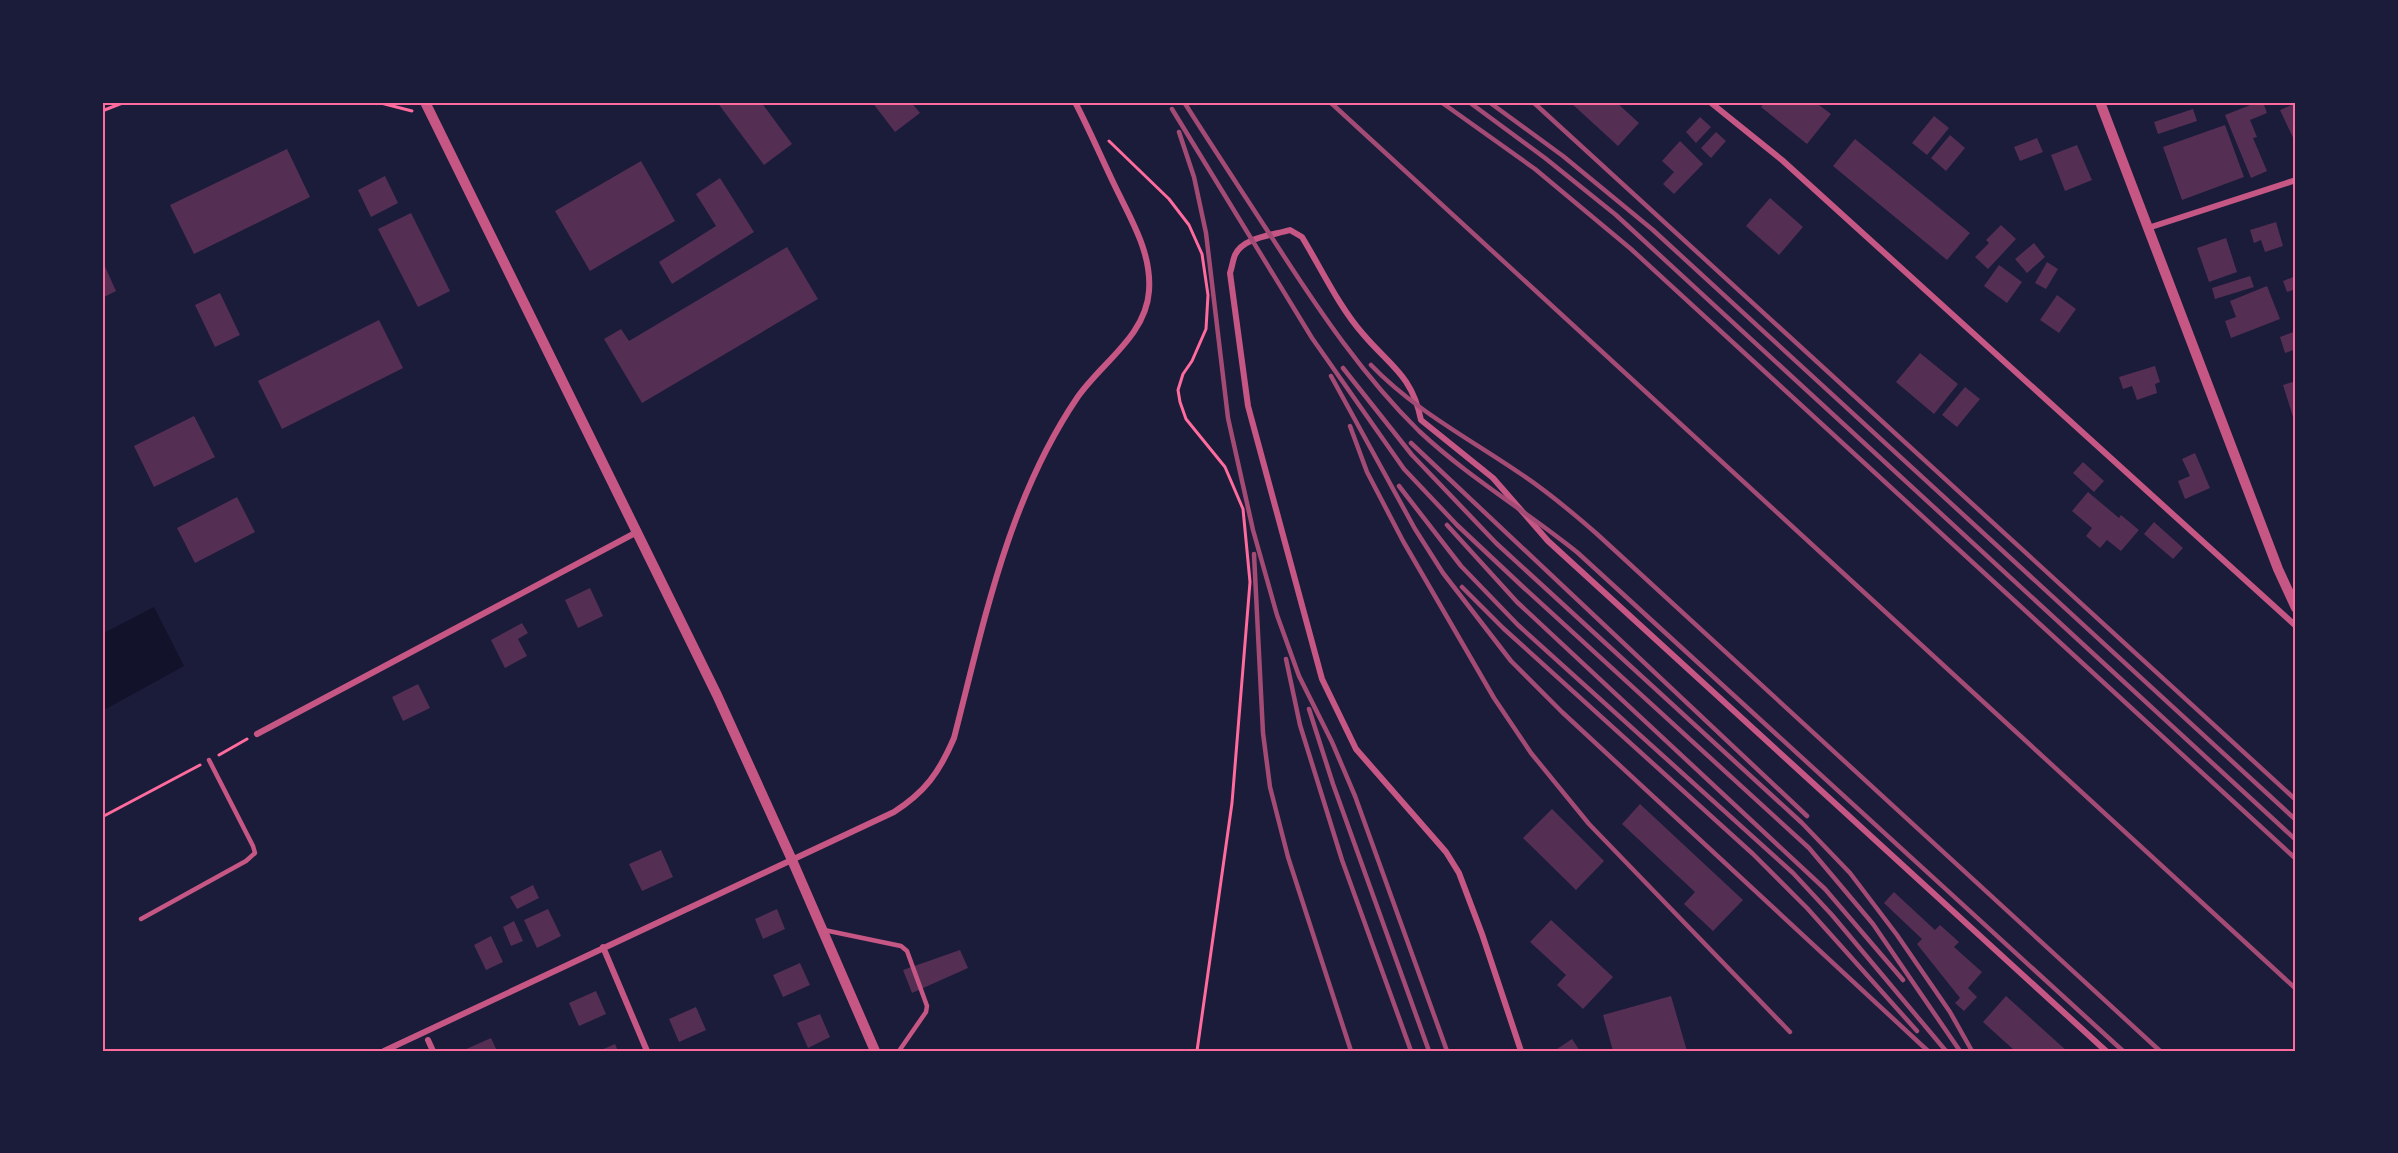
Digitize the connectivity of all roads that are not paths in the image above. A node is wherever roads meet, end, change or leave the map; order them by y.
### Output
1 (425, 102) edge
2 (1075, 102) edge
3 (1710, 102) edge
4 (2100, 102) edge
5 (2296, 180) edge
6 (2148, 228) junction
7 (637, 532) junction
8 (2296, 608) edge
9 (2296, 626) edge
10 (257, 734) road end
11 (209, 760) road end
12 (792, 860) junction
13 (141, 919) dead end
14 (822, 929) junction
15 (603, 947) junction
16 (428, 1040) dead end
17 (384, 1051) edge
18 (433, 1051) edge
19 (647, 1051) edge
20 (875, 1051) edge
21 (899, 1051) edge
22 (1521, 1051) edge
23 (2106, 1051) edge

1 - 7 street
2 - 12 street
3 - 9 street
4 - 6 street
5 - 6 street
6 - 8 street
7 - 10 street
7 - 12 street
11 - 13 lane
12 - 14 street
12 - 15 street
14 - 20 street
14 - 21 lane
15 - 17 street
15 - 19 street
16 - 18 street
22 - 23 street

